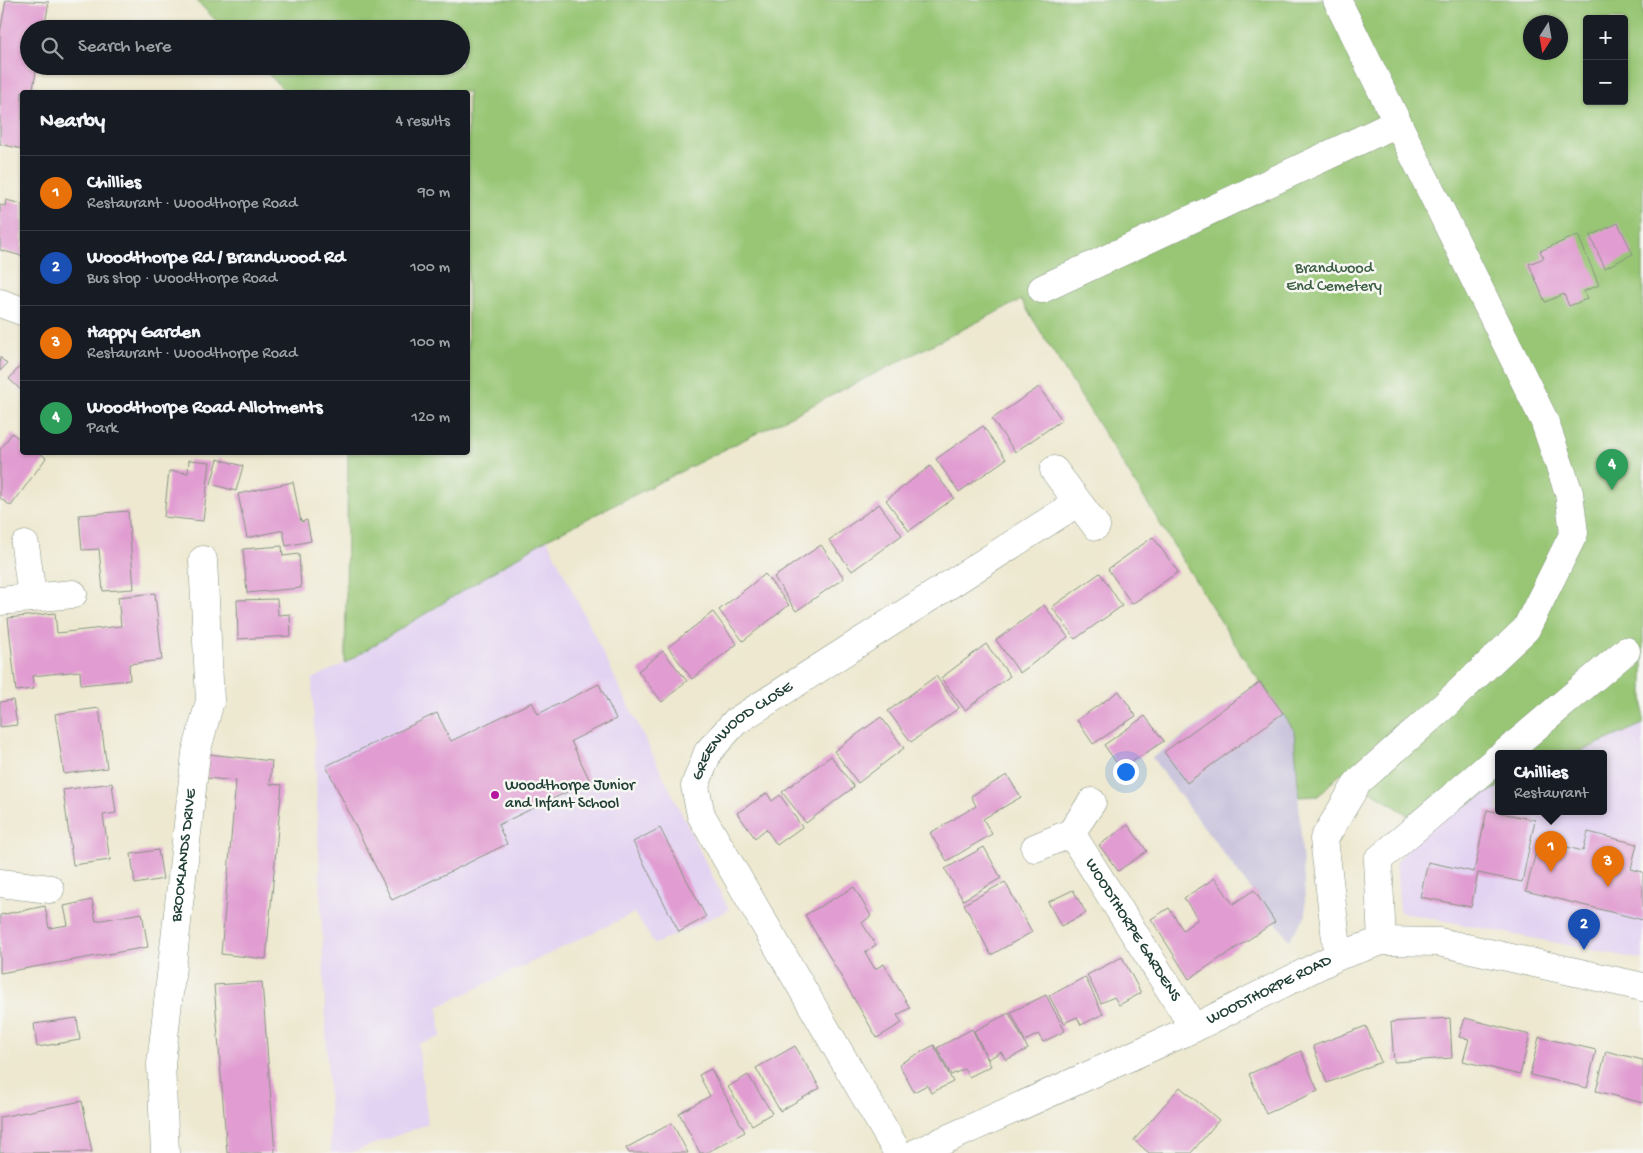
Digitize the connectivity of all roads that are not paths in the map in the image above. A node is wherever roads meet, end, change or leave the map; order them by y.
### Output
1 (1337, 0) edge
2 (1397, 123) junction
3 (1042, 289) dead end
4 (0, 302) edge
5 (20, 310) edge
6 (1054, 470) dead end
7 (1077, 503) junction
8 (1096, 526) dead end
9 (24, 545) dead end
10 (203, 560) dead end
11 (73, 594) dead end
12 (32, 596) junction
13 (0, 601) edge
14 (1626, 651) dead end
15 (1509, 750) edge
16 (1495, 761) edge
17 (1092, 802) dead end
18 (1071, 833) junction
19 (1034, 848) dead end
20 (0, 883) edge
21 (50, 889) dead end
22 (1382, 942) junction
23 (1338, 956) junction
24 (1643, 987) edge
25 (1194, 1028) junction
26 (164, 1153) edge
27 (898, 1153) edge
28 (916, 1153) edge

1 - 2 street
2 - 3 street
2 - 23 street
4 - 5 street
6 - 7 street
7 - 8 street
7 - 27 street, GREENWOOD CLOSE
9 - 12 street
10 - 26 street, BROOKLANDS DRIVE
11 - 12 street
12 - 13 street
14 - 15 street
16 - 22 street
17 - 18 street
18 - 19 street
18 - 25 street, WOODTHORPE GARDENS
20 - 21 street
22 - 23 street, WOODTHORPE ROAD
22 - 24 street, WOODTHORPE ROAD
23 - 25 street, WOODTHORPE ROAD
25 - 28 street, WOODTHORPE ROAD

